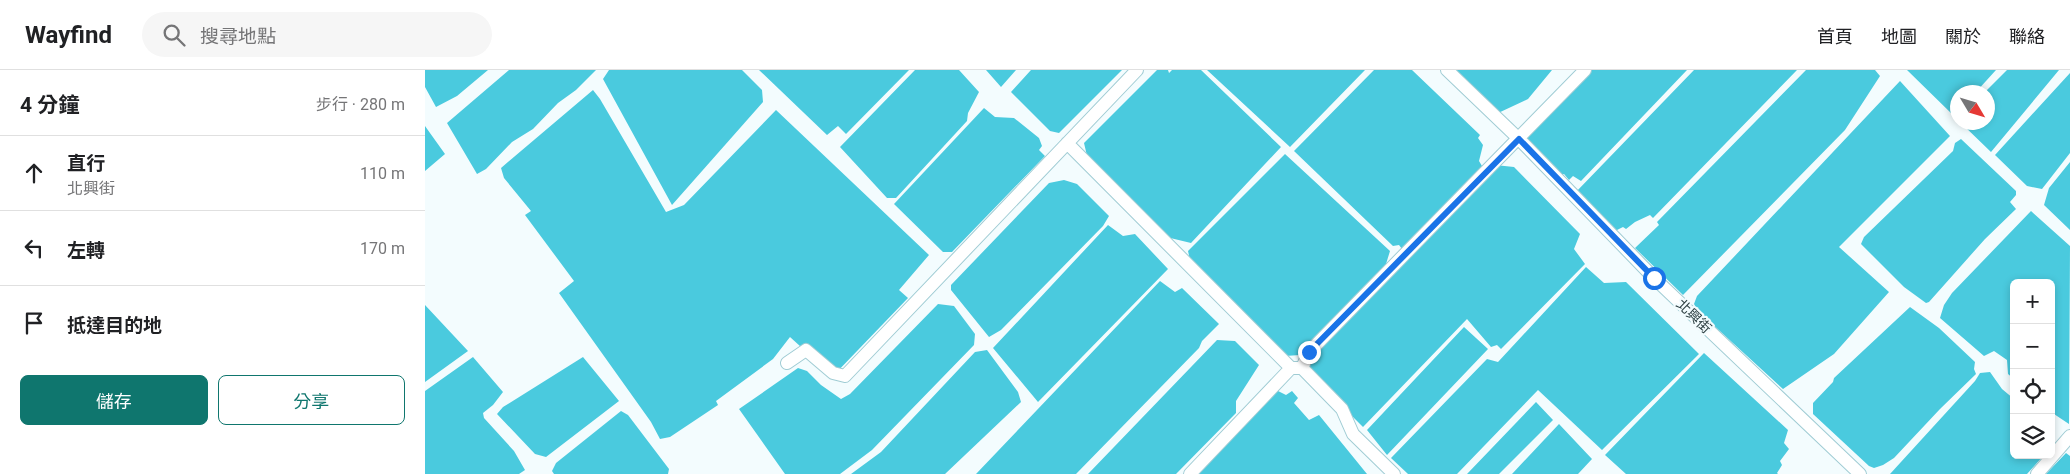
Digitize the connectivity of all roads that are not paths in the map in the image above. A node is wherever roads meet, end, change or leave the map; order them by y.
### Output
1 (1137, 70) edge
2 (1447, 70) edge
3 (1585, 70) edge
4 (1519, 139) junction
5 (1067, 143) junction
6 (787, 363) dead end
7 (1297, 368) junction
8 (2070, 436) edge
9 (1190, 474) edge
10 (1393, 474) edge
11 (1860, 474) edge
12 (2037, 474) edge

1 - 5 street
2 - 4 street, 北興街
3 - 4 street
4 - 7 street
4 - 11 street, 北興街
5 - 6 street
5 - 7 street
7 - 9 street
7 - 10 street
8 - 12 street

